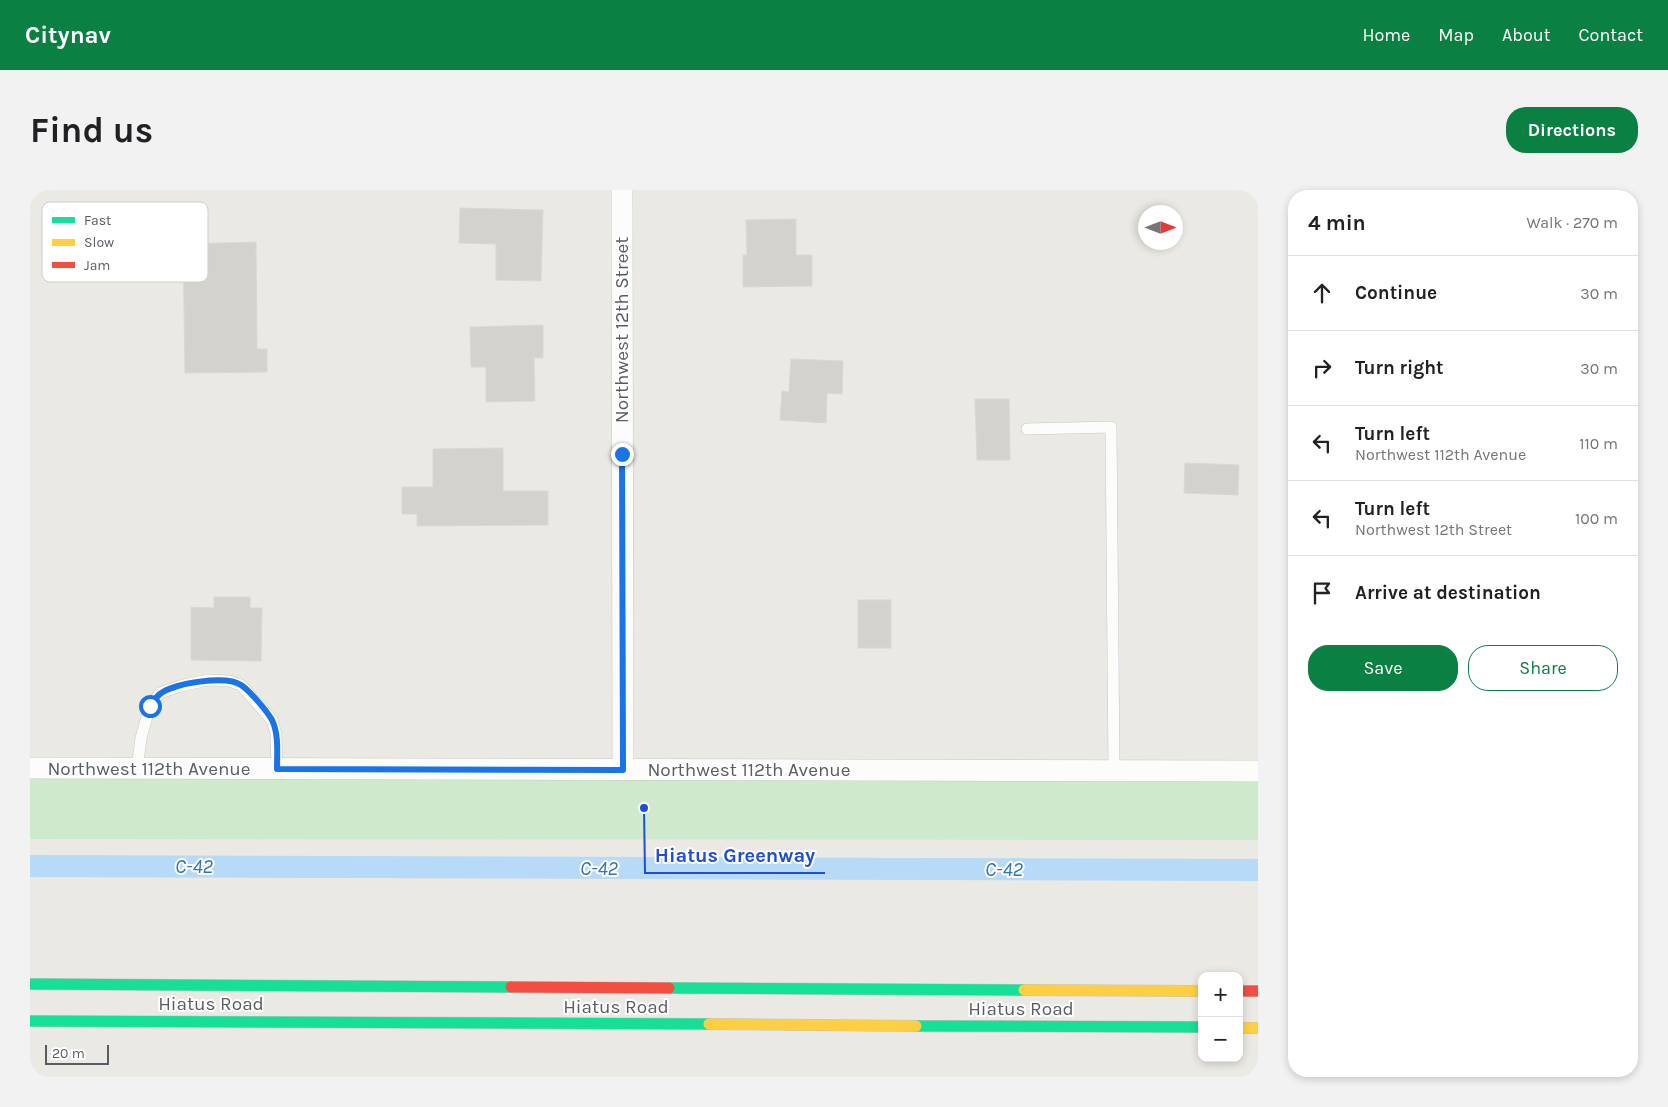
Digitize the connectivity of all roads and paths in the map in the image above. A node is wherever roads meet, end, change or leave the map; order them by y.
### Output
1 (622, 190) edge
2 (1028, 429) dead end
3 (30, 768) edge
4 (137, 769) junction
5 (277, 769) junction
6 (623, 770) junction
7 (1114, 770) junction
8 (1258, 771) edge
9 (30, 984) edge
10 (1198, 991) edge
11 (1243, 991) edge
12 (1258, 991) edge
13 (30, 1021) edge
14 (1198, 1027) edge
15 (1243, 1028) edge
16 (1258, 1028) edge

1 - 6 street, Northwest 12th Street
2 - 7 lane
3 - 4 street, Northwest 112th Avenue
4 - 5 street, Northwest 112th Avenue
4 - 5 lane
5 - 6 street, Northwest 112th Avenue
6 - 7 street, Northwest 112th Avenue
7 - 8 street, Northwest 112th Avenue
9 - 10 main road, Hiatus Road
11 - 12 main road
13 - 14 main road, Hiatus Road
15 - 16 main road

